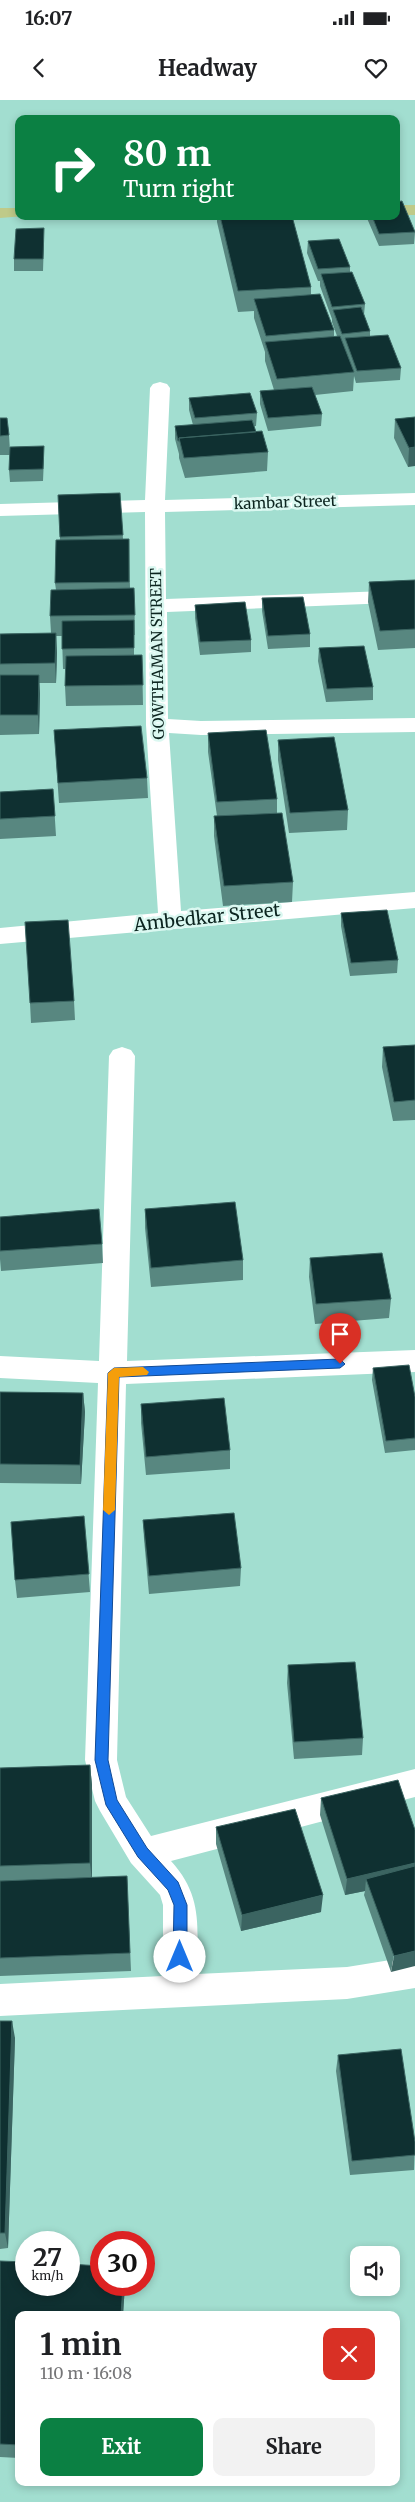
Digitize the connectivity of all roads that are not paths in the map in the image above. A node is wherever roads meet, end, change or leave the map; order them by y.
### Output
1 (400, 210) edge
2 (415, 210) edge
3 (0, 213) edge
4 (15, 213) edge
5 (160, 388) dead end
6 (415, 499) edge
7 (155, 506) junction
8 (0, 510) edge
9 (415, 596) edge
10 (155, 606) junction
11 (157, 725) junction
12 (415, 725) edge
13 (415, 900) edge
14 (170, 921) junction
15 (0, 936) edge
16 (122, 1056) dead end
17 (415, 1361) edge
18 (0, 1367) edge
19 (114, 1373) junction
20 (415, 1783) edge
21 (143, 1853) junction
22 (415, 1972) edge
23 (180, 1992) junction
24 (0, 2000) edge

1 - 2 main road
3 - 4 main road
5 - 7 street, GOWTHAMAN STREET
6 - 7 street, kambar Street
7 - 8 street, kambar Street
7 - 10 street, GOWTHAMAN STREET
9 - 10 street
10 - 11 street, GOWTHAMAN STREET
11 - 12 street
11 - 14 street, GOWTHAMAN STREET
13 - 14 street, Ambedkar Street
14 - 15 street, Ambedkar Street
16 - 19 street
17 - 19 street
18 - 19 street
19 - 21 street
20 - 21 street
21 - 23 street
22 - 23 street
23 - 24 street

